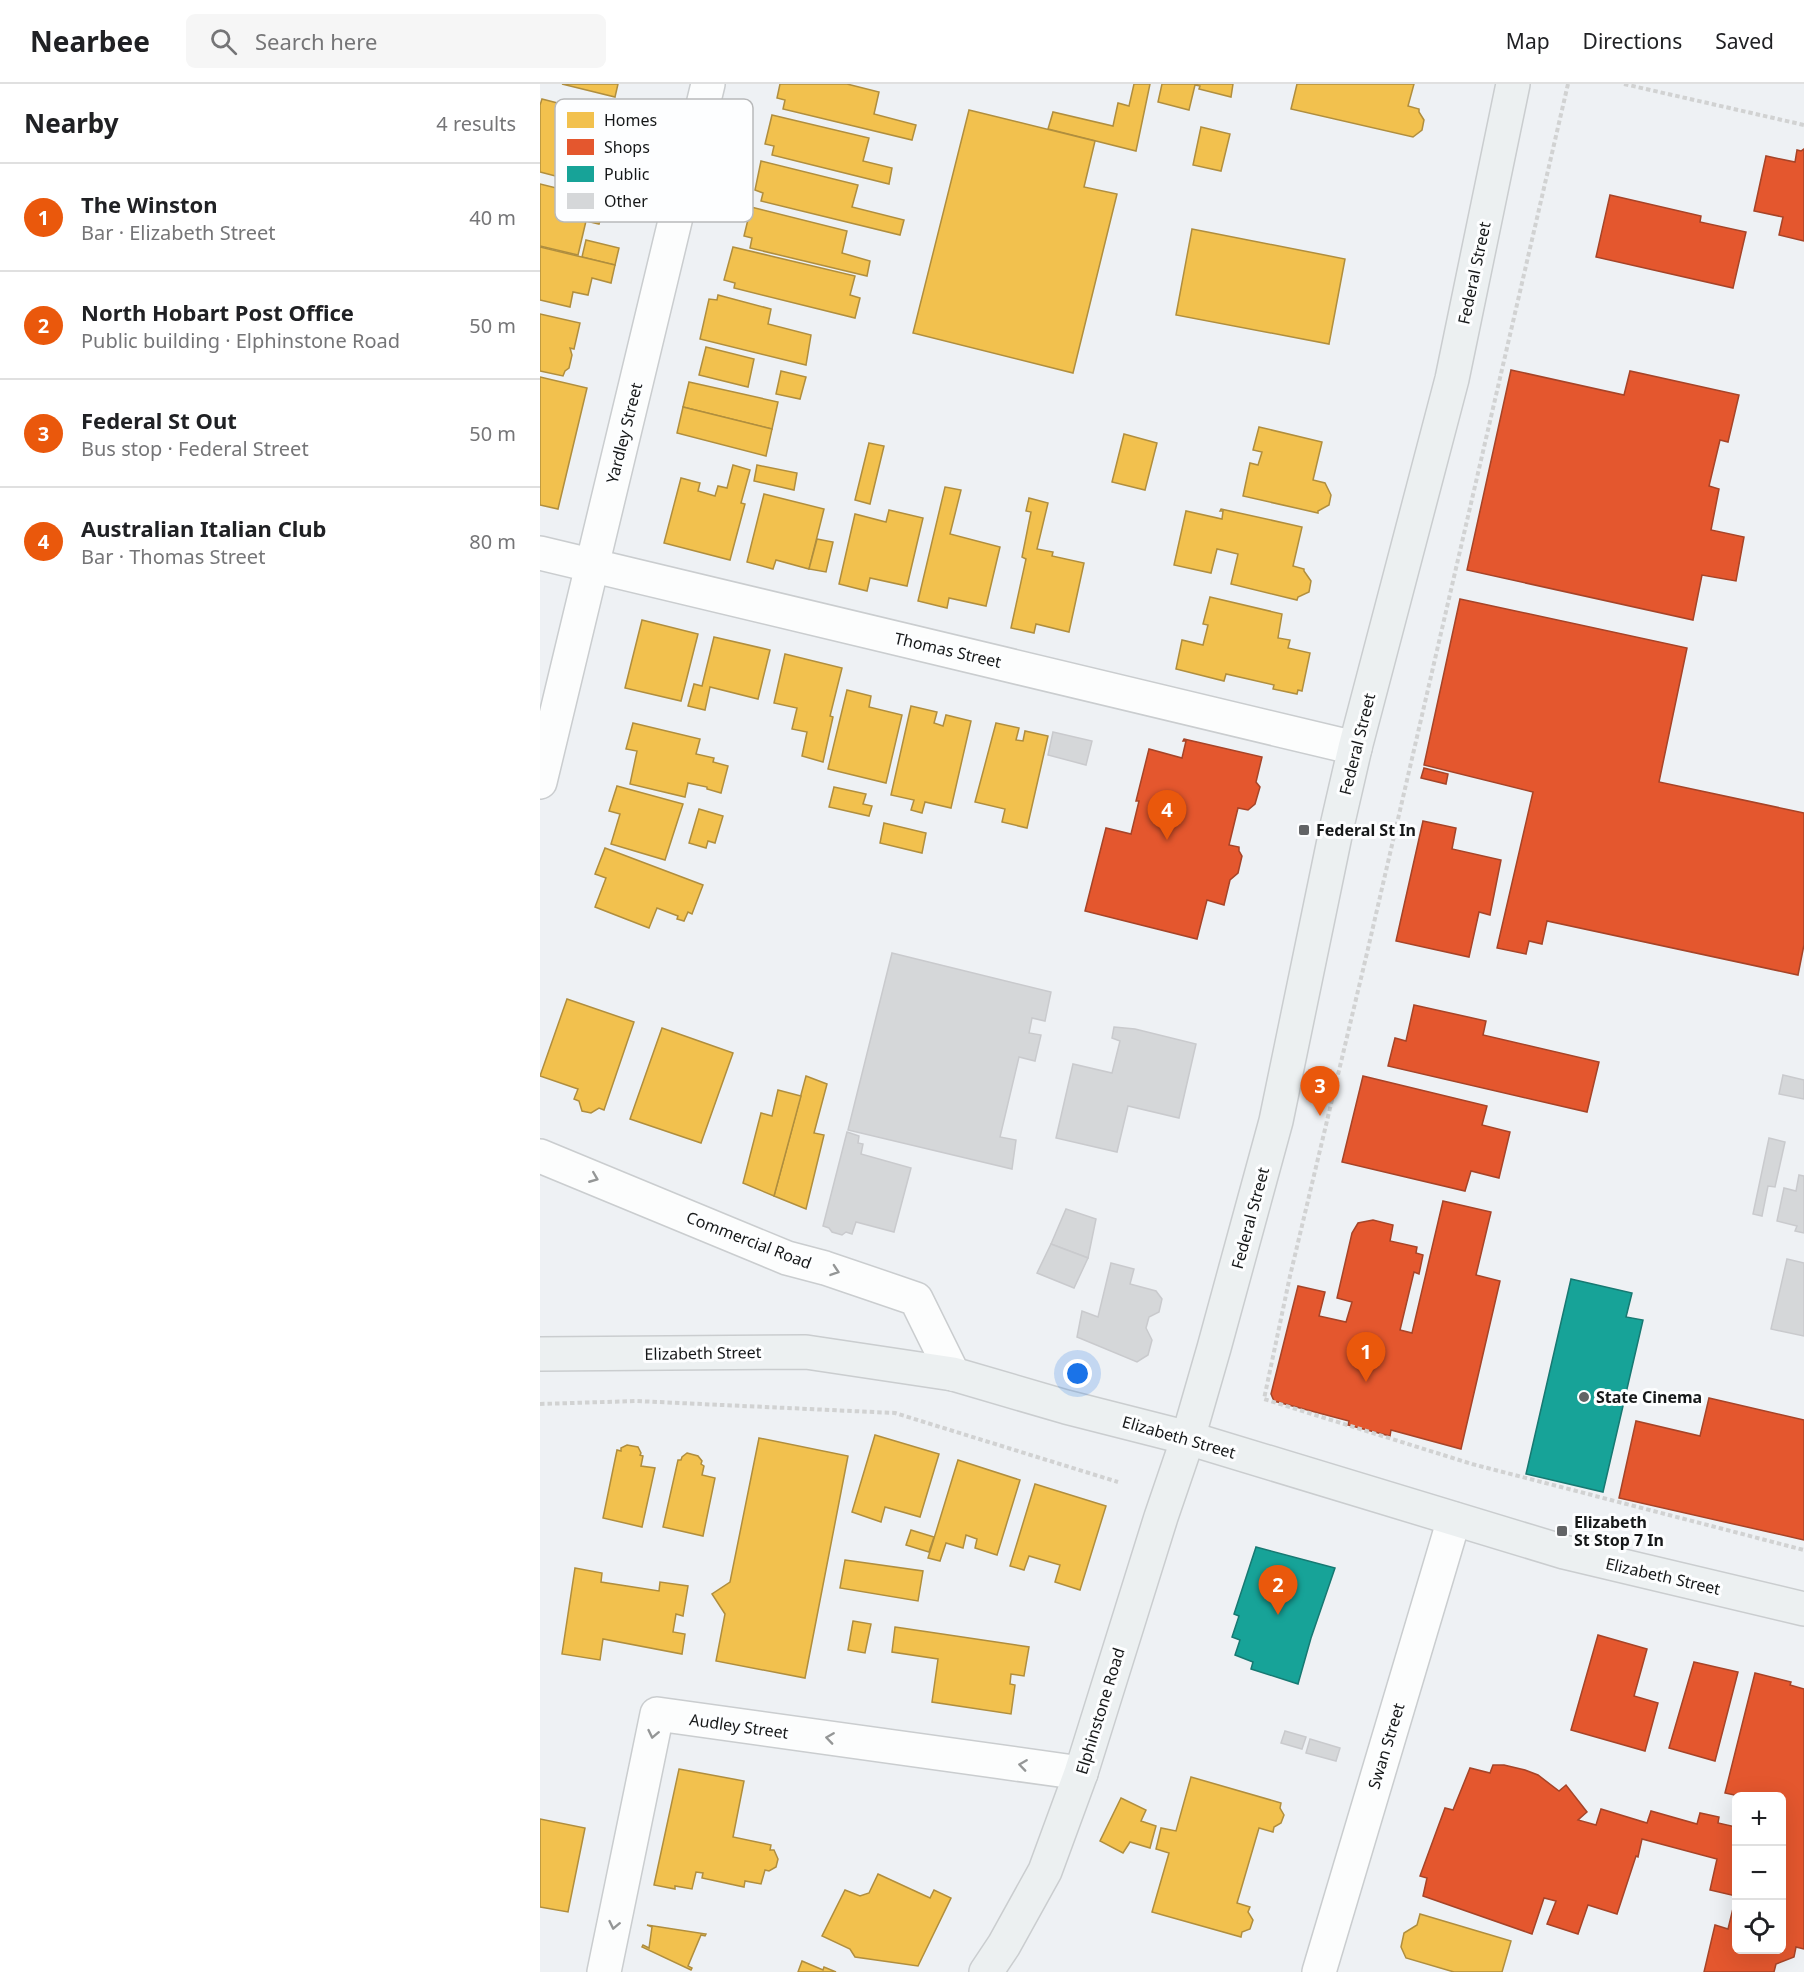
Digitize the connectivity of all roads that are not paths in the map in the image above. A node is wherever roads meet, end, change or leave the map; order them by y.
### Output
1 (708, 84) edge
2 (1512, 84) edge
3 (704, 99) edge
4 (675, 222) edge
5 (540, 553) edge
6 (593, 565) junction
7 (1355, 748) junction
8 (540, 783) edge
9 (540, 1156) edge
10 (540, 1354) edge
11 (953, 1374) junction
12 (1188, 1438) junction
13 (1454, 1519) junction
14 (1804, 1609) edge
15 (1081, 1773) junction
16 (604, 1972) edge
17 (986, 1972) edge
18 (1319, 1972) edge

1 - 3 street, Yardley Street
2 - 7 street, Federal Street
4 - 6 street, Yardley Street
5 - 6 street, Thomas Street
6 - 7 street, Thomas Street
6 - 8 street, Yardley Street
7 - 12 street, Federal Street
9 -> 11 street, Commercial Road
10 - 11 street, Elizabeth Street
11 - 12 street, Elizabeth Street
12 - 13 street, Elizabeth Street
12 - 15 street, Elphinstone Road
13 - 14 street, Elizabeth Street
13 - 18 street, Swan Street
15 -> 16 street, Audley Street
15 - 17 street, Elphinstone Road

